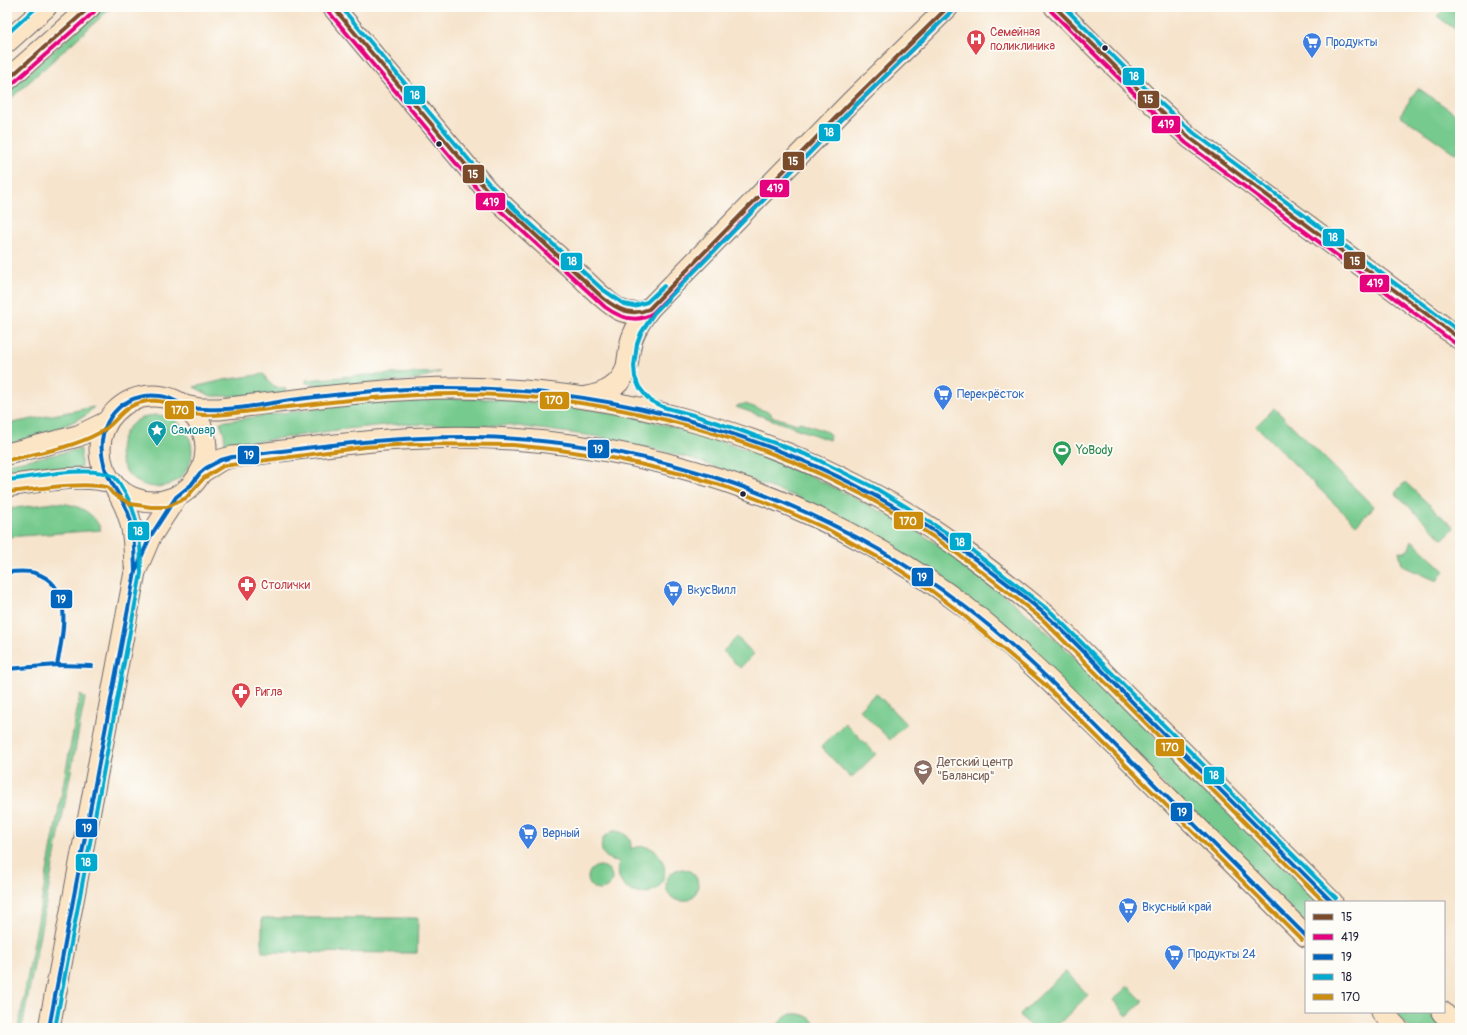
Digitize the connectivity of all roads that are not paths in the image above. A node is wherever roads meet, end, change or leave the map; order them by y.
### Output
1 (46, 7) edge
2 (90, 7) edge
3 (333, 7) edge
4 (948, 7) edge
5 (1055, 7) edge
6 (7, 42) edge
7 (7, 80) edge
8 (616, 308) junction
9 (649, 309) junction
10 (1460, 339) edge
11 (631, 342) junction
12 (627, 366) junction
13 (583, 398) junction
14 (184, 406) junction
15 (658, 413) junction
16 (107, 422) junction
17 (7, 454) edge
18 (200, 473) junction
19 (7, 486) edge
20 (114, 486) junction
21 (176, 497) junction
22 (135, 572) junction
23 (1331, 901) edge
24 (1305, 935) edge
25 (1383, 1013) edge
26 (1443, 1013) edge
27 (49, 1028) edge
28 (1397, 1028) edge
29 (1458, 1028) edge

1 - 6 main road
2 - 7 main road
3 - 8 main road
4 - 9 main road
5 - 10 main road
8 - 9 main road
8 - 11 main road
9 - 11 main road
11 - 12 main road
12 - 13 main road
12 - 15 main road
13 - 14 main road
13 - 15 main road
14 - 16 main road
14 - 18 main road
15 - 23 main road
16 - 17 main road
16 - 20 main road
18 - 21 main road
18 - 24 main road
19 - 20 main road
20 - 21 main road
20 - 22 main road
21 - 22 main road
22 - 27 main road
25 - 28 main road
26 - 29 main road

